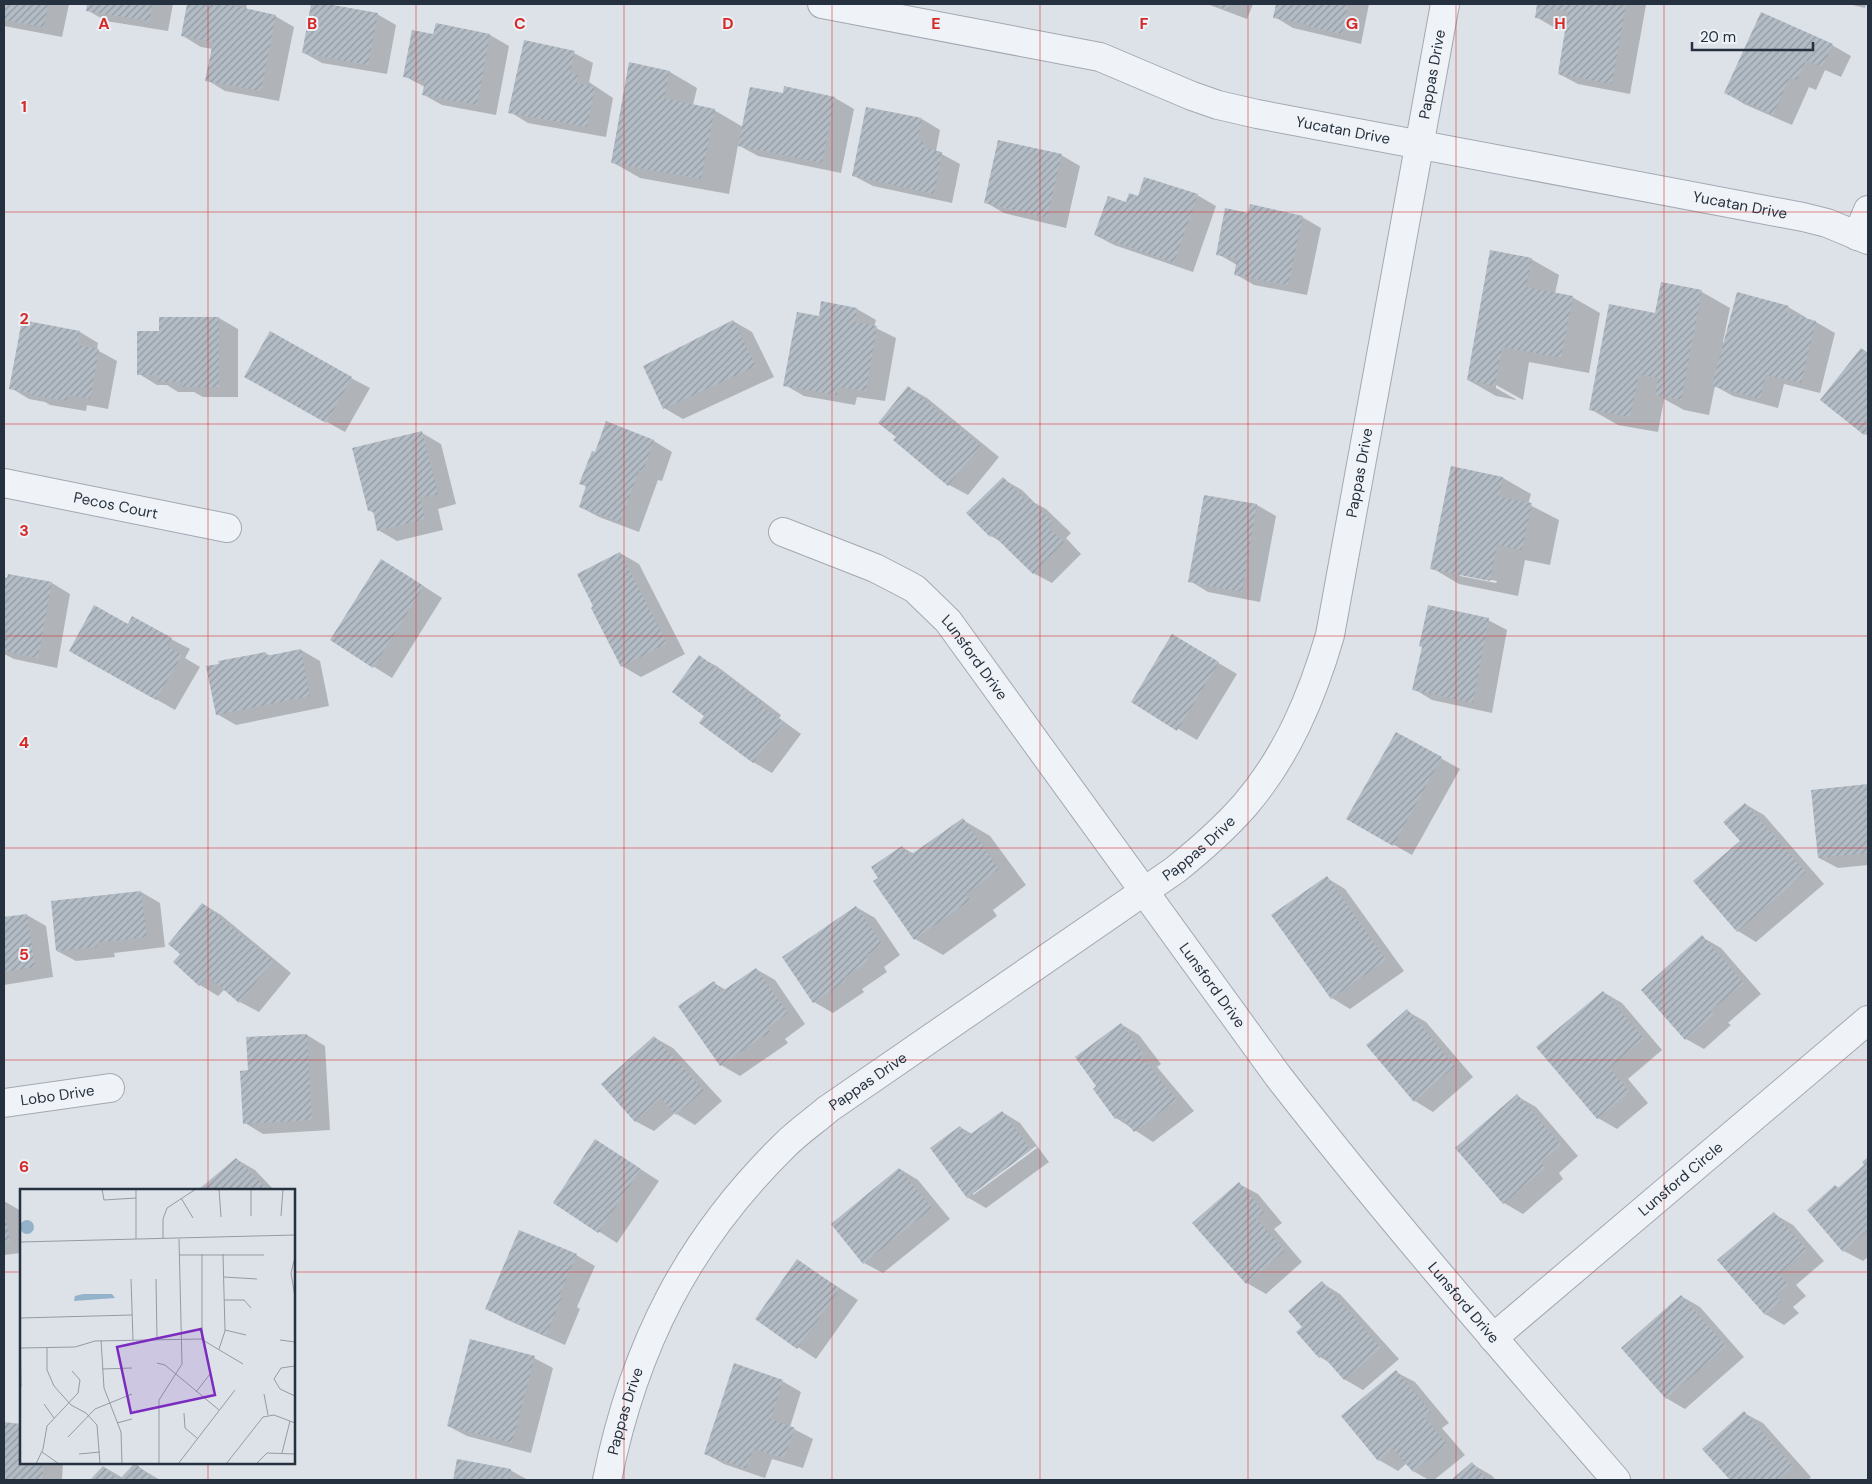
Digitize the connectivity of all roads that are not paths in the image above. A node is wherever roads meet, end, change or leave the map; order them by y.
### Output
1 (822, 4) edge
2 (1445, 4) edge
3 (901, 11) edge
4 (1419, 144) junction
5 (1868, 210) edge
6 (1863, 238) edge
7 (4, 484) edge
8 (227, 528) dead end
9 (783, 532) dead end
10 (1144, 891) junction
11 (1868, 1020) edge
12 (110, 1088) dead end
13 (4, 1103) edge
14 (1493, 1338) junction
15 (607, 1480) edge
16 (1616, 1480) edge

1 - 3 street, Yucatan Drive
2 - 4 street, Pappas Drive
3 - 4 street, Yucatan Drive
4 - 6 street, Yucatan Drive
4 - 10 street, Pappas Drive
5 - 6 street
7 - 8 street, Pecos Court
9 - 10 street, Lunsford Drive
10 - 14 street, Lunsford Drive
10 - 15 street, Pappas Drive
11 - 14 street, Lunsford Circle
12 - 13 street, Lobo Drive
14 - 16 street, Lunsford Drive

